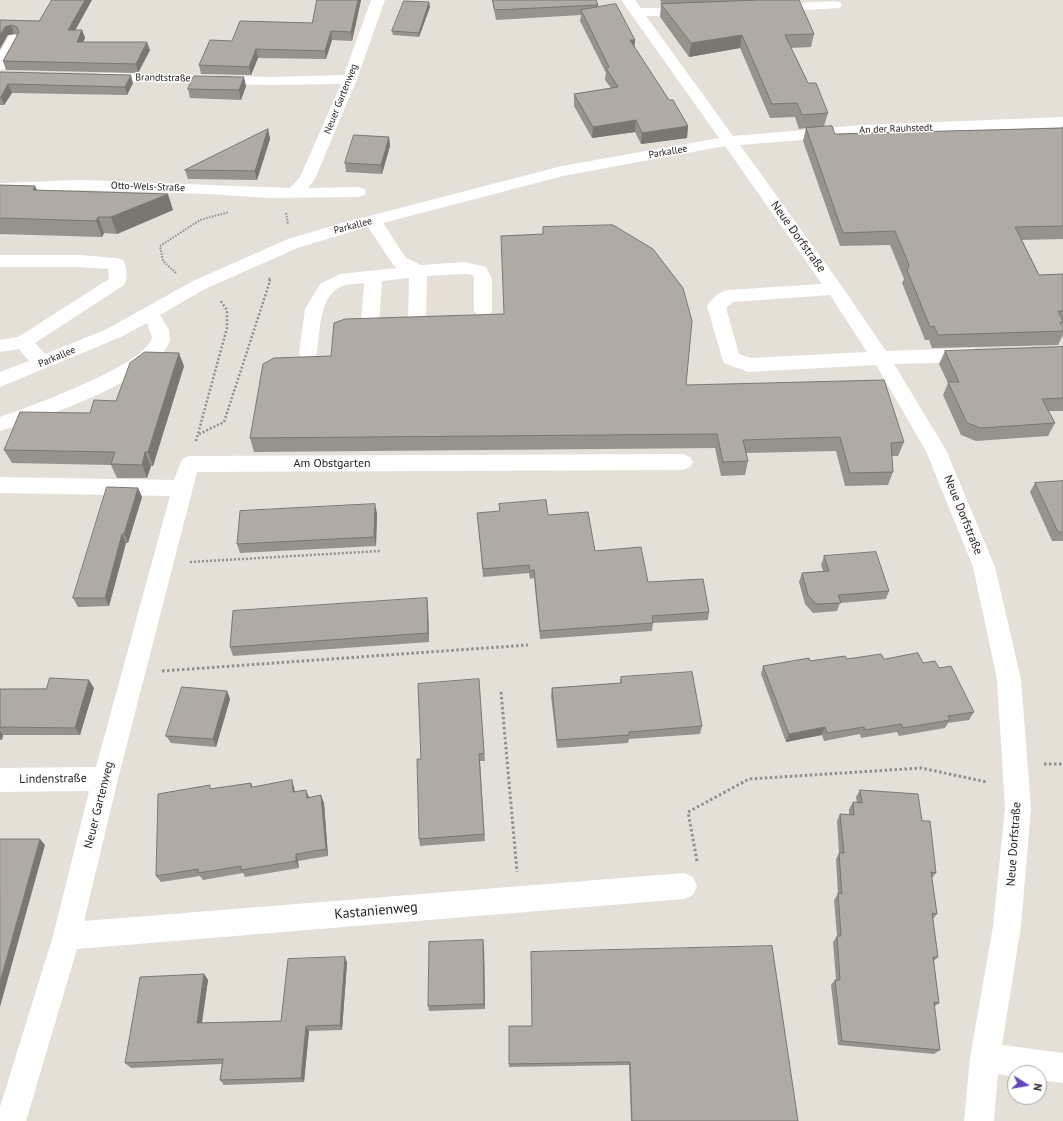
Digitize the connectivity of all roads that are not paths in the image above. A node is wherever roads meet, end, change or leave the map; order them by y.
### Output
1 (378, 0) edge
2 (632, 6) edge
3 (835, 6) dead end
4 (763, 8) edge
5 (699, 10) edge
6 (14, 39) edge
7 (3, 72) edge
8 (87, 77) edge
9 (350, 79) junction
10 (1063, 122) edge
11 (729, 141) junction
12 (0, 188) edge
13 (295, 192) junction
14 (358, 192) dead end
15 (373, 221) junction
16 (0, 261) edge
17 (418, 271) junction
18 (373, 276) junction
19 (835, 289) junction
20 (483, 311) dead end
21 (150, 313) junction
22 (417, 318) edge
23 (370, 324) edge
24 (23, 342) junction
25 (0, 346) edge
26 (308, 353) dead end
27 (992, 354) edge
28 (881, 358) junction
29 (42, 363) junction
30 (0, 380) edge
31 (0, 424) edge
32 (683, 462) dead end
33 (0, 485) edge
34 (183, 488) junction
35 (105, 779) junction
36 (0, 780) edge
37 (684, 886) road end
38 (67, 936) junction
39 (985, 1058) junction
40 (1063, 1068) edge
41 (11, 1121) edge
42 (979, 1121) edge

1 - 9 street, Neuer Gartenweg
2 - 5 street
2 - 11 street, Neue Dorfstraße
3 - 4 street
6 - 7 street
8 - 9 street, Brandtstraße
9 - 13 street, Neuer Gartenweg
10 - 11 street, An der Rauhstedt
11 - 15 street, Parkallee
11 - 19 street, Neue Dorfstraße
12 - 13 street, Otto-Wels-Straße
13 - 14 street, Otto-Wels-Straße
15 - 17 street
15 - 21 street, Parkallee
16 - 24 street
17 - 18 street
17 - 20 street
17 - 22 street
18 - 23 street
18 - 26 street
19 - 28 street, Neue Dorfstraße
19 - 28 street
21 - 29 street, Parkallee
21 - 31 street
24 - 25 street
24 - 29 street
27 - 28 street
28 - 39 street, Neue Dorfstraße
29 - 30 street, Parkallee
32 - 34 street, Am Obstgarten
33 - 34 street
34 - 35 street, Neuer Gartenweg
35 - 36 street, Lindenstraße
35 - 38 street, Neuer Gartenweg
37 - 38 street, Kastanienweg
38 - 41 street, Neuer Gartenweg
39 - 40 street
39 - 42 street, Neue Dorfstraße

